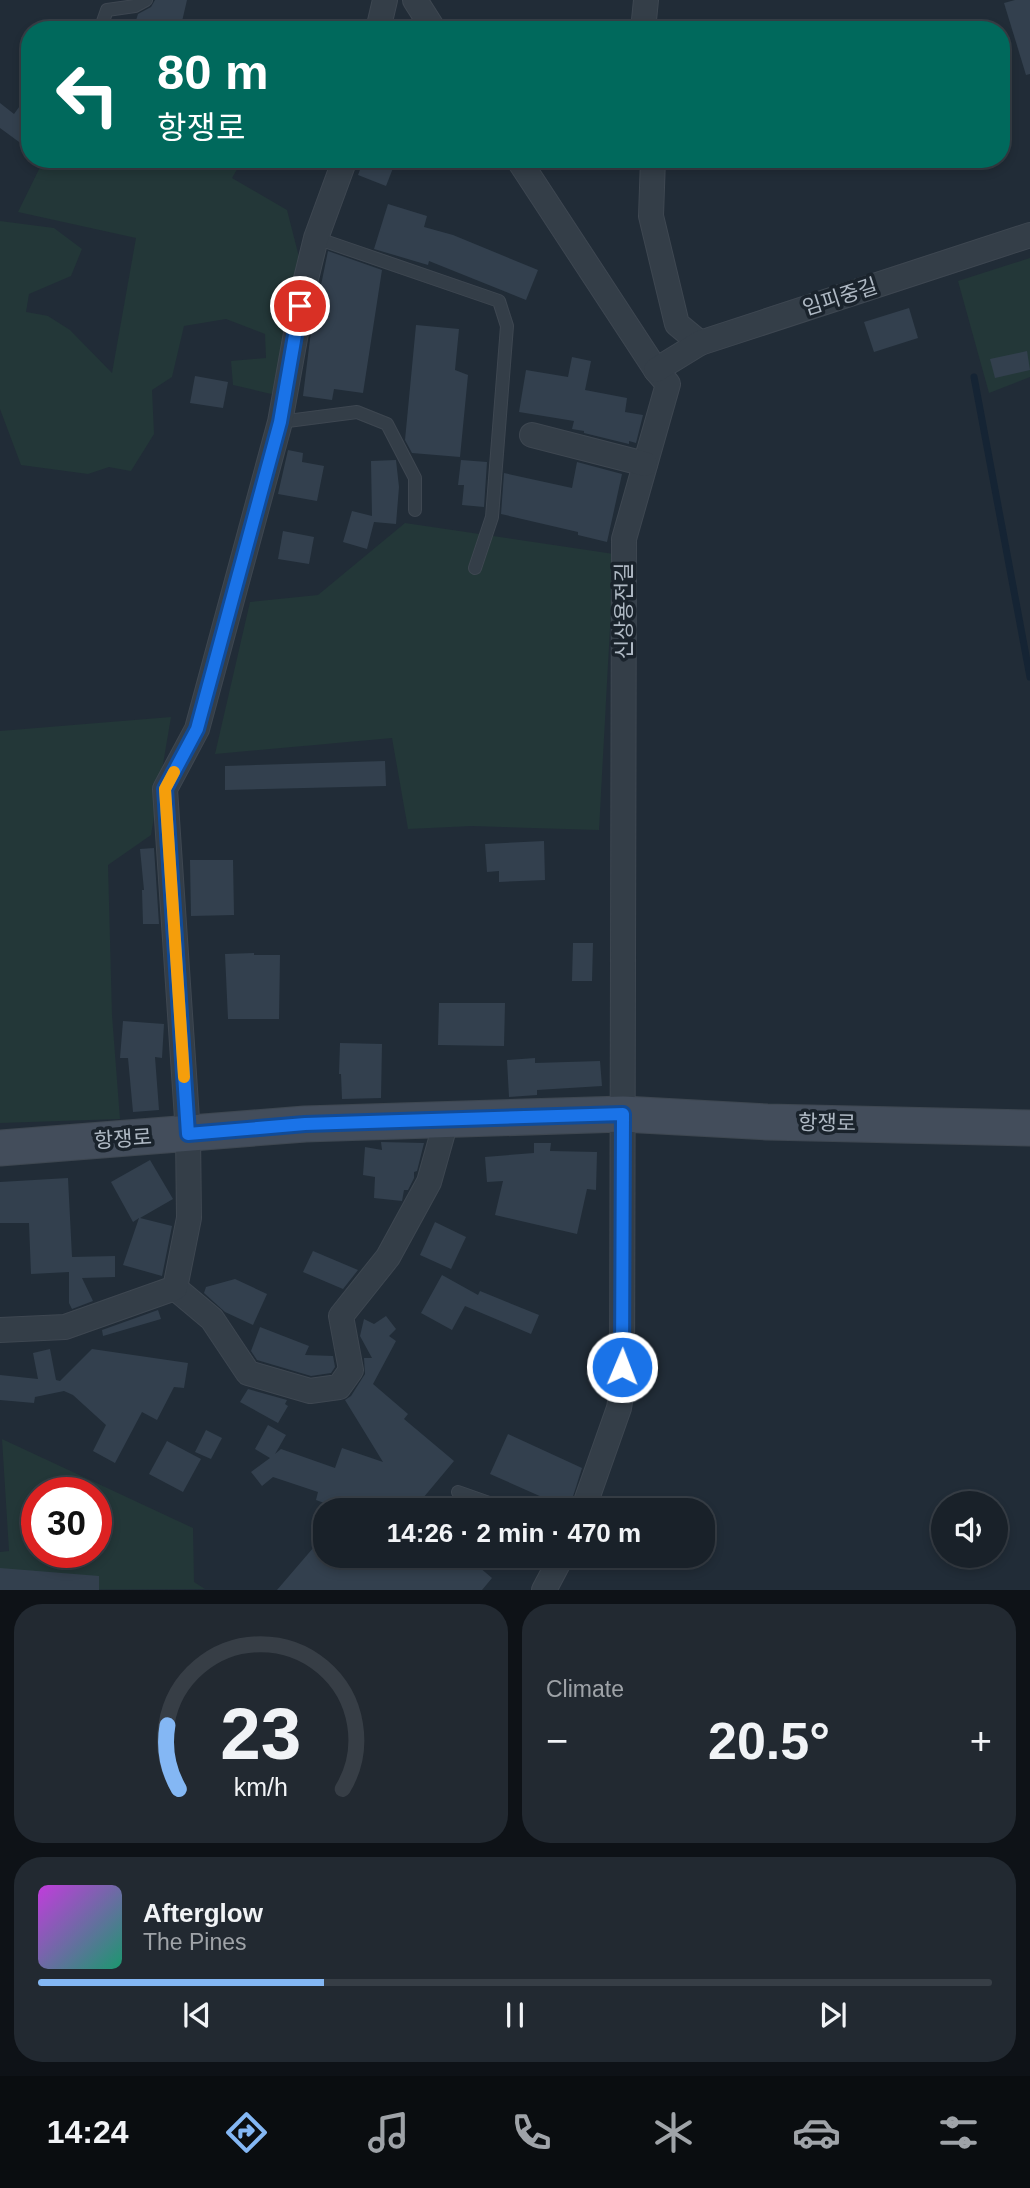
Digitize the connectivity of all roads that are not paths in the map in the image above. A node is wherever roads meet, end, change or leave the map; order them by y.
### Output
1 (146, 0) edge
2 (385, 0) edge
3 (415, 0) edge
4 (646, 0) edge
5 (103, 21) edge
6 (380, 21) edge
7 (428, 21) edge
8 (644, 21) edge
9 (342, 168) edge
10 (524, 168) edge
11 (653, 168) edge
12 (1030, 235) edge
13 (316, 238) junction
14 (700, 343) junction
15 (656, 370) junction
16 (280, 422) junction
17 (532, 435) dead end
18 (645, 464) junction
19 (415, 510) dead end
20 (475, 568) dead end
21 (623, 1114) junction
22 (447, 1118) junction
23 (1030, 1128) edge
24 (188, 1134) junction
25 (0, 1148) edge
26 (175, 1288) junction
27 (0, 1330) edge
28 (457, 1492) dead end
29 (474, 1498) edge
30 (587, 1498) edge
31 (556, 1568) edge
32 (544, 1590) edge

1 - 5 lane
2 - 6 street
3 - 7 street
4 - 8 street
9 - 13 street
10 - 15 street, 신상용전길
11 - 14 street
12 - 14 street, 임피중길
13 - 16 street
13 - 20 lane
14 - 15 street, 임피중길
15 - 18 street, 신상용전길
16 - 19 lane
16 - 24 street
17 - 18 street
18 - 21 street, 신상용전길
21 - 22 street, 항쟁로
21 - 23 street, 항쟁로
21 - 30 street
22 - 24 street, 항쟁로
22 - 26 street
24 - 25 street, 항쟁로
24 - 26 street
26 - 27 street
28 - 29 lane
31 - 32 street

